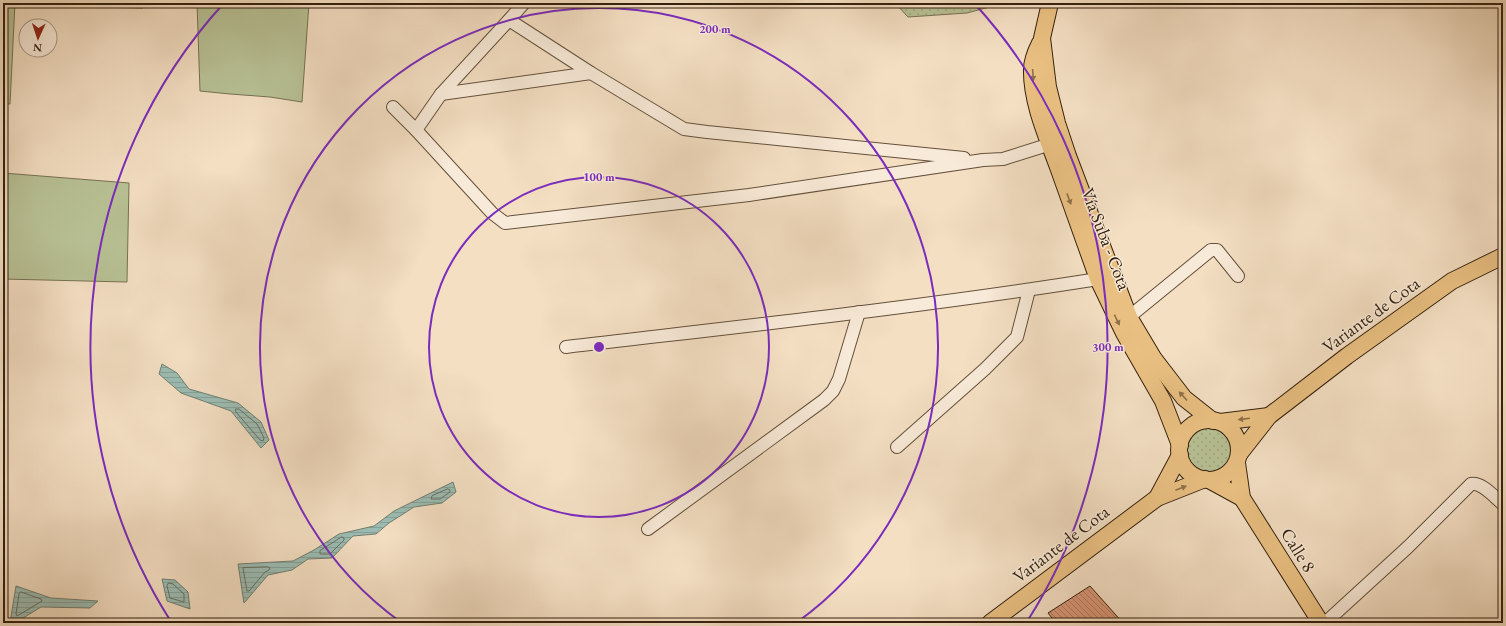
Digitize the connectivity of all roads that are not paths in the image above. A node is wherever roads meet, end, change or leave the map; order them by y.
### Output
1 (524, 3) edge
2 (1050, 3) edge
3 (509, 20) junction
4 (591, 73) junction
5 (441, 94) junction
6 (393, 107) dead end
7 (416, 130) junction
8 (1056, 142) junction
9 (983, 160) junction
10 (1503, 256) edge
11 (1238, 276) dead end
12 (1098, 279) junction
13 (1029, 290) junction
14 (859, 312) junction
15 (1129, 317) junction
16 (566, 347) dead end
17 (1268, 416) junction
18 (1216, 421) junction
19 (897, 447) dead end
20 (1180, 450) junction
21 (1238, 458) junction
22 (1207, 480) junction
23 (1157, 498) junction
24 (1242, 498) junction
25 (1503, 504) edge
26 (648, 529) dead end
27 (990, 623) edge
28 (1321, 623) edge
29 (1325, 623) edge

1 - 3 street
2 - 8 main road, Vía Suba - Cota
3 - 4 street
3 - 5 street
4 - 5 street
4 - 9 street
5 - 7 street
6 - 7 street
7 - 9 street
8 - 9 street
8 -> 12 main road, Vía Suba - Cota
8 - 15 main road, Vía Suba - Cota
10 - 17 main road, Variante de Cota
11 - 15 street
12 - 13 street
12 -> 20 main road, Vía Suba - Cota
13 - 14 street
13 - 19 street
14 - 16 street
14 - 26 street
18 -> 15 main road, Vía Suba - Cota
17 -> 18 main road, Variante de Cota
17 - 21 main road, Variante de Cota
18 - 20 main road
18 - 21 main road
20 - 22 main road
20 - 23 main road, Variante de Cota
21 - 22 main road
21 - 24 main road
23 -> 22 main road, Variante de Cota
22 - 24 main road
23 - 27 main road, Variante de Cota
24 - 28 main road, Calle 8
25 - 29 street

